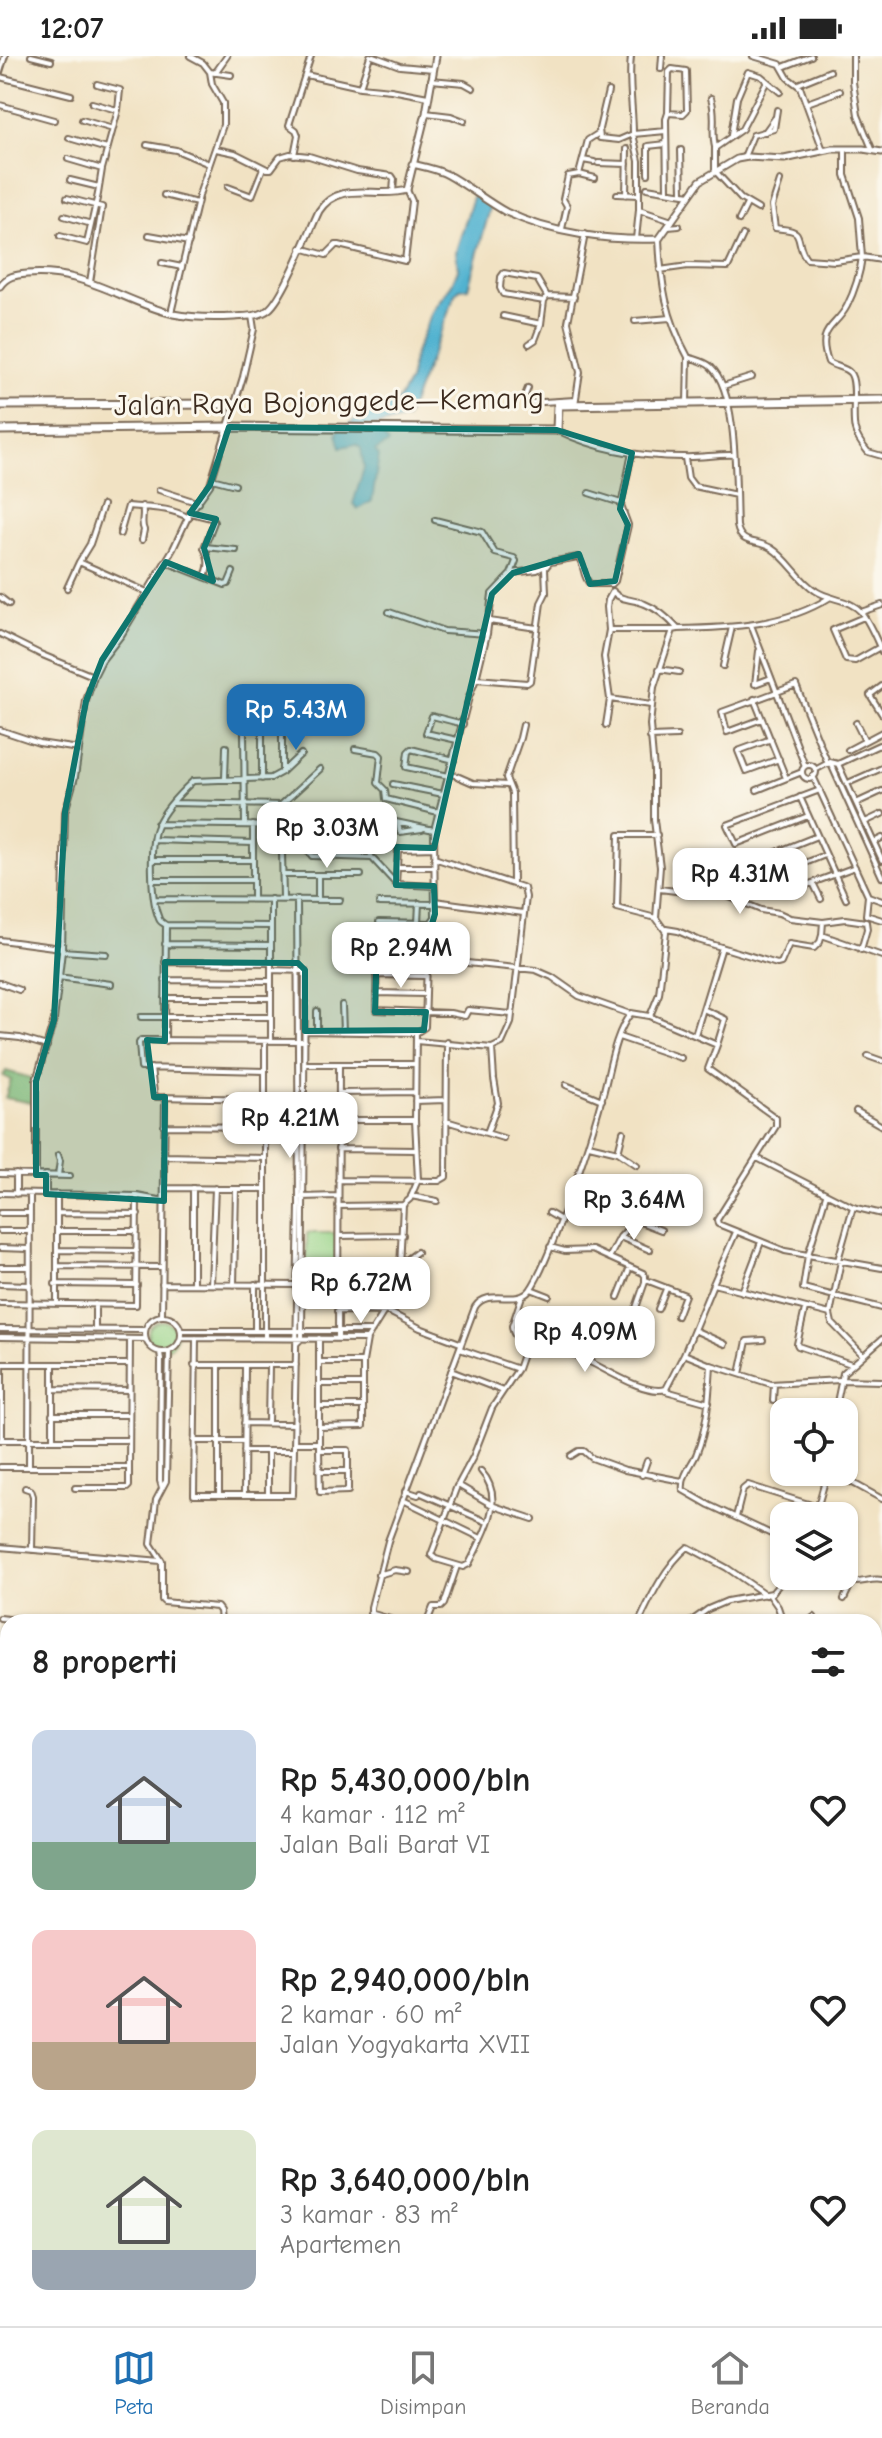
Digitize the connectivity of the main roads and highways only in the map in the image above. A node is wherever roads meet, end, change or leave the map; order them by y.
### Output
1 (882, 400) edge
2 (235, 404) road end
3 (0, 405) edge
4 (0, 430) edge

1 - 4 highway, Jalan Raya Bojonggede—Kemang
2 - 3 highway, Jalan Raya Bojonggede—Kemang

